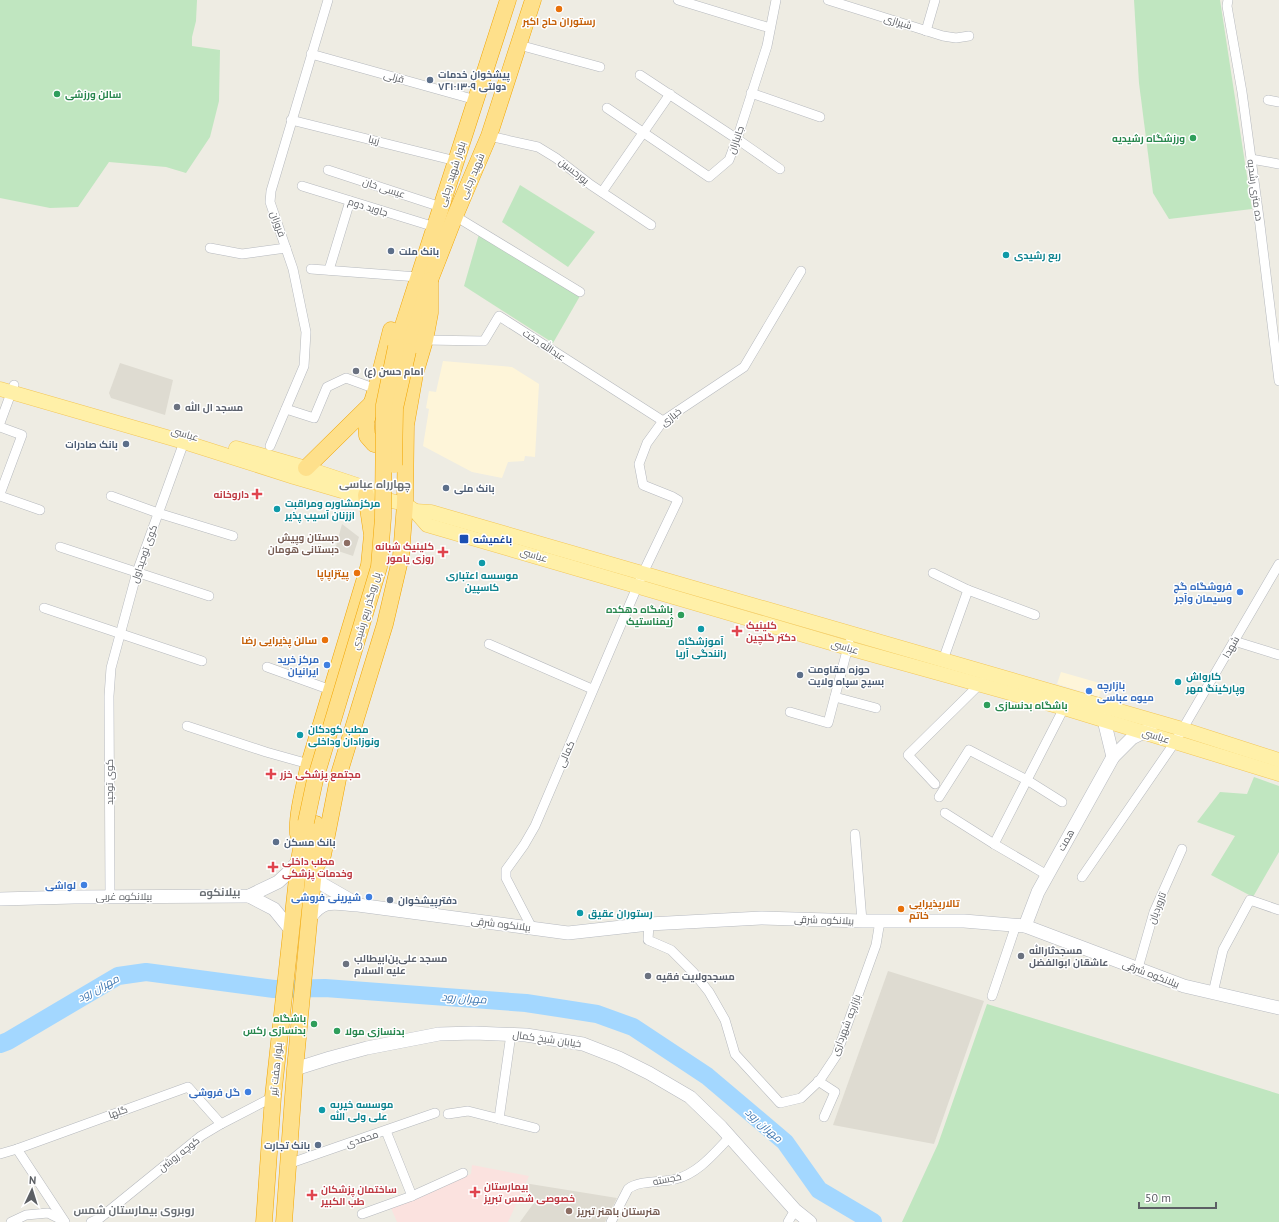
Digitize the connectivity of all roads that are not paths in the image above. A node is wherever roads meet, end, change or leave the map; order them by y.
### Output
1 (328, 0) edge
2 (508, 0) edge
3 (533, 0) edge
4 (678, 0) edge
5 (776, 0) edge
6 (828, 0) edge
7 (935, 0) edge
8 (1228, 0) edge
9 (770, 28) junction
10 (926, 31) junction
11 (970, 36) dead end
12 (519, 45) junction
13 (311, 54) junction
14 (600, 67) dead end
15 (640, 75) dead end
16 (751, 93) junction
17 (670, 94) junction
18 (476, 100) junction
19 (1268, 100) dead end
20 (1279, 102) edge
21 (607, 108) dead end
22 (820, 117) dead end
23 (292, 120) junction
24 (644, 132) junction
25 (489, 136) junction
26 (737, 139) junction
27 (1251, 159) junction
28 (456, 161) junction
29 (1279, 164) edge
30 (780, 169) dead end
31 (328, 170) dead end
32 (302, 186) dead end
33 (602, 192) junction
34 (350, 201) junction
35 (441, 207) junction
36 (455, 216) junction
37 (651, 225) dead end
38 (435, 227) junction
39 (210, 248) dead end
40 (286, 248) junction
41 (311, 269) dead end
42 (329, 270) junction
43 (801, 271) dead end
44 (424, 279) junction
45 (580, 292) dead end
46 (425, 340) junction
47 (402, 349) joint
48 (0, 381) edge
49 (1279, 382) edge
50 (8, 389) edge
51 (374, 396) junction
52 (286, 409) junction
53 (663, 421) junction
54 (0, 423) edge
55 (0, 427) edge
56 (184, 442) junction
57 (405, 442) junction
58 (270, 446) dead end
59 (306, 468) junction
60 (0, 495) edge
61 (366, 495) junction
62 (111, 496) dead end
63 (410, 508) junction
64 (40, 510) dead end
65 (158, 513) junction
66 (233, 536) dead end
67 (60, 547) dead end
68 (1279, 564) edge
69 (137, 572) junction
70 (933, 573) dead end
71 (640, 579) junction
72 (968, 590) junction
73 (209, 596) dead end
74 (44, 608) dead end
75 (1035, 614) dead end
76 (120, 634) junction
77 (852, 634) junction
78 (1234, 641) junction
79 (489, 644) dead end
80 (848, 648) junction
81 (1279, 655) edge
82 (342, 658) junction
83 (943, 660) junction
84 (202, 661) dead end
85 (267, 667) dead end
86 (372, 667) junction
87 (111, 668) joint
88 (990, 674) junction
89 (979, 685) junction
90 (592, 689) junction
91 (331, 690) junction
92 (835, 697) junction
93 (1067, 702) junction
94 (1100, 706) junction
95 (876, 708) dead end
96 (790, 712) dead end
97 (1105, 721) junction
98 (1161, 723) junction
99 (187, 726) dead end
100 (1182, 729) junction
101 (1144, 732) junction
102 (1175, 742) junction
103 (1113, 757) junction
104 (1279, 760) edge
105 (309, 764) junction
106 (1279, 774) edge
107 (1027, 780) junction
108 (935, 784) dead end
109 (939, 797) dead end
110 (1062, 802) dead end
111 (945, 813) dead end
112 (311, 823) junction
113 (855, 834) dead end
114 (994, 844) junction
115 (1182, 849) dead end
116 (300, 856) junction
117 (314, 869) junction
118 (1047, 875) junction
119 (1082, 877) dead end
120 (110, 896) junction
121 (249, 896) junction
122 (0, 899) edge
123 (358, 905) junction
124 (1279, 910) edge
125 (310, 918) junction
126 (862, 921) junction
127 (880, 921) junction
128 (649, 924) junction
129 (1020, 926) junction
130 (532, 928) junction
131 (291, 930) junction
132 (1138, 968) junction
133 (1213, 993) junction
134 (992, 996) dead end
135 (1279, 1008) edge
136 (512, 1034) junction
137 (295, 1069) junction
138 (818, 1081) junction
139 (273, 1097) junction
140 (435, 1113) dead end
141 (448, 1114) dead end
142 (824, 1117) dead end
143 (499, 1119) junction
144 (221, 1124) junction
145 (535, 1128) dead end
146 (386, 1131) junction
147 (730, 1137) junction
148 (17, 1149) junction
149 (0, 1154) edge
150 (288, 1164) junction
151 (463, 1173) dead end
152 (412, 1196) junction
153 (795, 1210) junction
154 (362, 1214) dead end
155 (11, 1222) edge
156 (65, 1222) edge
157 (91, 1222) edge
158 (264, 1222) edge
159 (284, 1222) edge
160 (610, 1222) edge
161 (788, 1222) edge
162 (810, 1222) edge

1 - 13 street, فروزان
2 - 18 highway, بلوار شهید رجایی
3 - 12 highway, شهید رجایی
4 - 9 street
5 - 9 street, جانبازان
6 - 10 street, شیرازی
7 - 10 street
8 - 27 street, ده متری رشدیه
9 - 16 street, جانبازان
10 - 11 street, شیرازی
12 - 14 street
12 - 25 highway, شهید رجایی
13 - 18 street, قزلی
13 - 23 street, فروزان
15 - 17 street
16 - 22 street
16 - 26 street, جانبازان
17 - 24 street
17 - 26 street
18 - 28 highway, بلوار شهید رجایی
19 - 20 street
21 - 24 street, جانبازان
23 - 28 street, زیبا
23 - 40 street, فروزان
24 - 26 street, جانبازان
24 - 33 street
25 - 33 street, پورحسین
25 - 36 highway, شهید رجایی
26 - 30 street
27 - 29 street
27 - 49 street, ده متری رشدیه
28 - 35 highway, بلوار شهید رجایی
31 - 35 street, عیسی خان
32 - 34 street, جاوید دوم
33 - 37 street, پورحسین
34 - 38 street, جاوید دوم
34 - 42 street
35 - 38 highway, بلوار شهید رجایی
36 - 44 highway, شهید رجایی
36 - 45 street
38 - 44 highway, بلوار شهید رجایی
39 - 40 street
40 - 52 street, فروزان
41 - 42 street
42 - 44 street
43 - 53 street, خبازی
44 - 46 highway
44 - 47 highway, بلوار شهید رجایی
44 - 51 highway
46 - 53 street, عبدالله دخت
46 - 57 highway
47 - 112 highway, پل روگذر ربع رشیدی, bridge
48 - 50 main road, عباسى
50 - 54 street
50 - 56 main road, عباسى
50 - 59 main road, عباسى
51 - 52 street
51 - 57 highway
51 - 59 highway
52 - 58 street, فروزان
53 - 71 street, خبازی
55 - 60 street
56 - 61 main road, عباسى
56 - 65 street, کوی توحیداول
57 - 63 highway
59 - 61 main road, عباسى
60 - 64 street
61 - 63 main road, عباسى
61 - 82 highway
62 - 65 street
63 - 71 main road, عباسى
63 - 86 highway
65 - 66 street
65 - 69 street, کوی توحیداول
67 - 69 street
68 - 78 street, شهدا
69 - 73 street
69 - 76 street, کوی توحیداول
70 - 72 street
71 - 77 main road, عباسى
71 - 80 main road, عباسى
71 - 90 street, کمالی
72 - 75 street
72 - 83 street
74 - 76 street
76 - 84 street
76 - 87 street, کوی توحیداول
77 - 80 street
77 - 83 main road, عباسى
78 - 81 street
78 - 100 street, شهدا
79 - 90 street
80 - 89 main road, عباسى
80 - 92 street
82 - 86 highway
82 - 91 highway
83 - 88 main road, عباسى
85 - 91 street
86 - 117 highway
87 - 120 street, کوی توحید
88 - 89 street
88 - 93 main road, عباسى
89 - 93 main road, عباسى
89 - 108 street
90 - 130 street, کمالی
91 - 105 highway
92 - 95 street
92 - 96 street
93 - 94 main road, عباسى
93 - 97 main road, عباسى
93 - 107 street
94 - 97 street
94 - 98 main road, عباسى
97 - 101 main road, عباسى
97 - 103 street
98 - 100 main road, عباسى
98 - 101 street, همت
99 - 105 street
100 - 102 street, شهدا
100 - 104 main road, عباسى
101 - 102 main road, عباسى
101 - 103 street, همت
102 - 106 main road, عباسى
102 - 119 street, شهدا
103 - 118 street, همت
105 - 116 highway
107 - 109 street
107 - 110 street
107 - 114 street
111 - 114 street
112 - 116 highway, بلوار هفت تیر
112 - 117 highway, بلوار هفت تیر
113 - 126 street
114 - 118 street
115 - 132 street, تاروردیان
116 - 121 street, بیلانکوه غربی
116 - 131 highway, بلوار هفت تیر
117 - 123 street, بیلانکوه شرقی
117 - 125 highway, بلوار هفت تیر
118 - 129 street, همت
120 - 121 street, بیلانکوه غربی
120 - 122 street, بیلانکوه غربی
121 - 131 street, بیلانکوه غربی
123 - 125 street, بیلانکوه شرقی
123 - 130 street, بیلانکوه شرقی
124 - 133 street
125 - 137 highway, بلوار هفت تیر
126 - 127 street, بیلانکوه شرقی
126 - 128 street, بیلانکوه شرقی
127 - 129 street, بیلانکوه شرقی
127 - 138 street, بازارچه شهرداری
128 - 130 street, بیلانکوه شرقی
128 - 138 street, بازارچه شهرداری
129 - 132 street, بیلانکوه شرقی
129 - 134 street
131 - 139 highway, بلوار هفت تیر
132 - 133 street, بیلانکوه شرقی
133 - 135 street, بیلانکوه شرقی
136 - 137 street, خیابان شیخ کمال
136 - 143 street
136 - 147 street, خیابان شیخ کمال
137 - 150 highway, بلوار هفت تیر
138 - 142 street
139 - 144 street, کوچه روشن
139 - 158 highway, بلوار هفت تیر
140 - 146 street, محمدی
141 - 143 street
143 - 145 street
144 - 148 street, گلها
144 - 157 street, کوچه روشن
146 - 150 street, محمدی
146 - 152 street
147 - 153 street, خیابان شیخ کمال
147 - 160 street, خجسته
148 - 149 street, گلها
148 - 156 street
150 - 159 highway, بلوار هفت تیر
151 - 152 street
152 - 154 street
153 - 161 street
153 - 162 street, خیابان شیخ کمال
155 - 156 street

